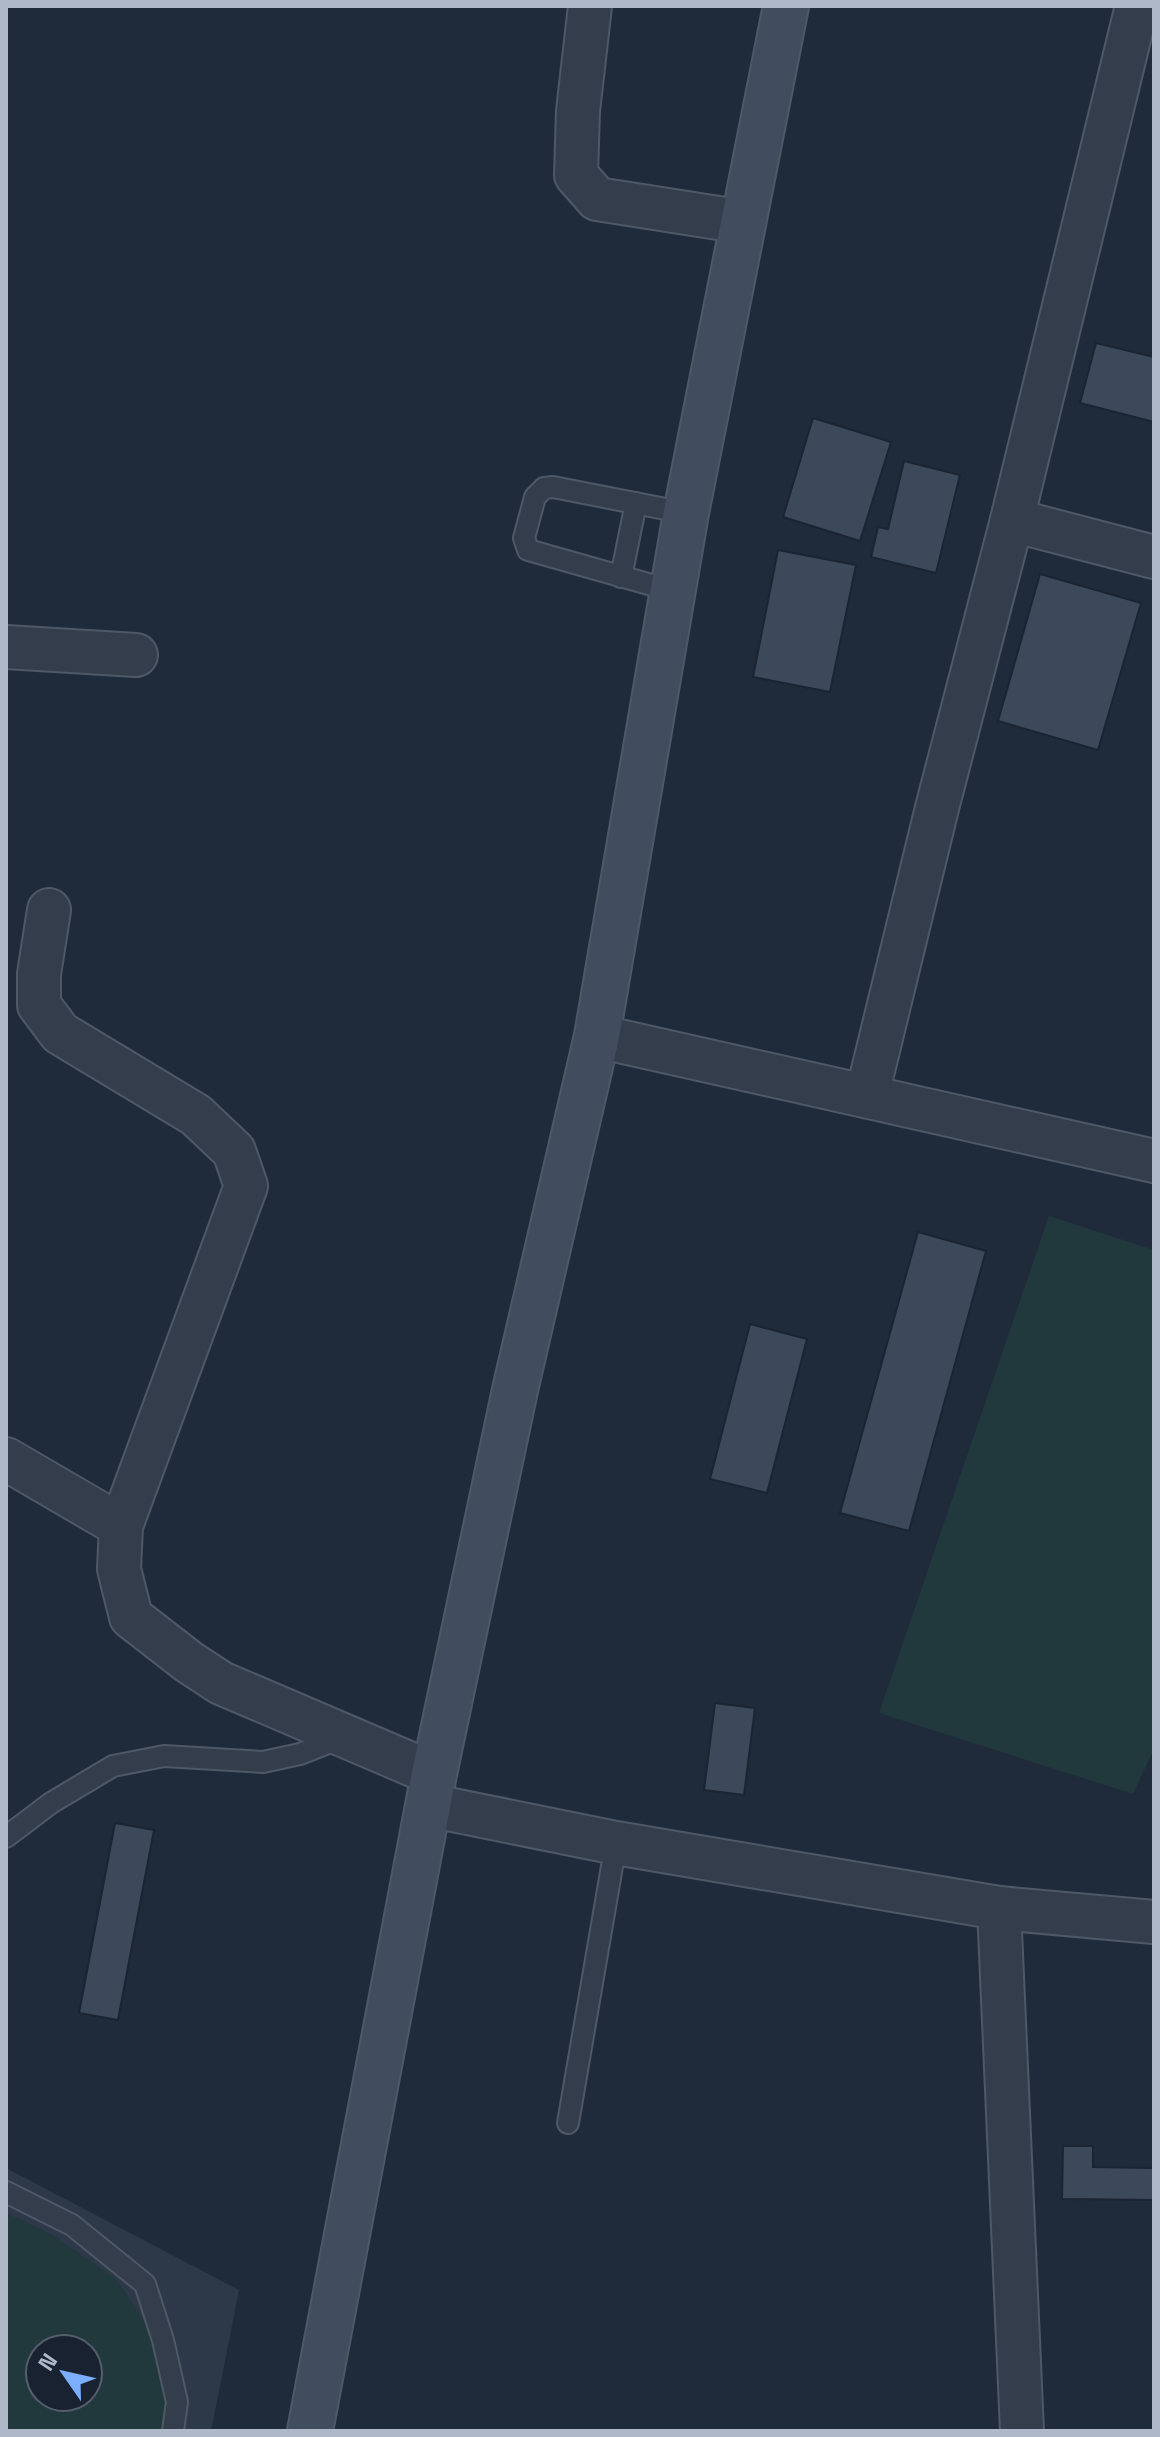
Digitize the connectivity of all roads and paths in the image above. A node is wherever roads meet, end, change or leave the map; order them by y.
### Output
1 (590, 6) edge
2 (786, 6) edge
3 (1137, 6) edge
4 (744, 222) junction
5 (636, 503) junction
6 (686, 513) junction
7 (1012, 520) junction
8 (1154, 557) edge
9 (621, 577) junction
10 (673, 591) junction
11 (6, 647) edge
12 (136, 655) dead end
13 (49, 910) dead end
14 (597, 1036) junction
15 (867, 1095) junction
16 (1154, 1161) edge
17 (6, 1459) edge
18 (121, 1526) junction
19 (347, 1735) junction
20 (431, 1790) junction
21 (6, 1837) edge
22 (616, 1843) junction
23 (999, 1908) junction
24 (1154, 1922) edge
25 (568, 2123) dead end
26 (6, 2192) edge
27 (173, 2431) edge
28 (310, 2431) edge
29 (1022, 2431) edge

1 - 4 street
2 - 4 street
3 - 7 street
4 - 6 street
5 - 6 lane
5 - 9 lane
5 - 9 lane
6 - 10 street
7 - 8 street
7 - 15 street
9 - 10 lane
10 - 14 street
11 - 12 street
13 - 18 street
14 - 15 street
14 - 20 street
15 - 16 street
17 - 18 street
18 - 19 street
19 - 20 street
19 - 21 lane
20 - 22 street
20 - 28 street
22 - 23 street
22 - 25 lane
23 - 24 street
23 - 29 street
26 - 27 lane

